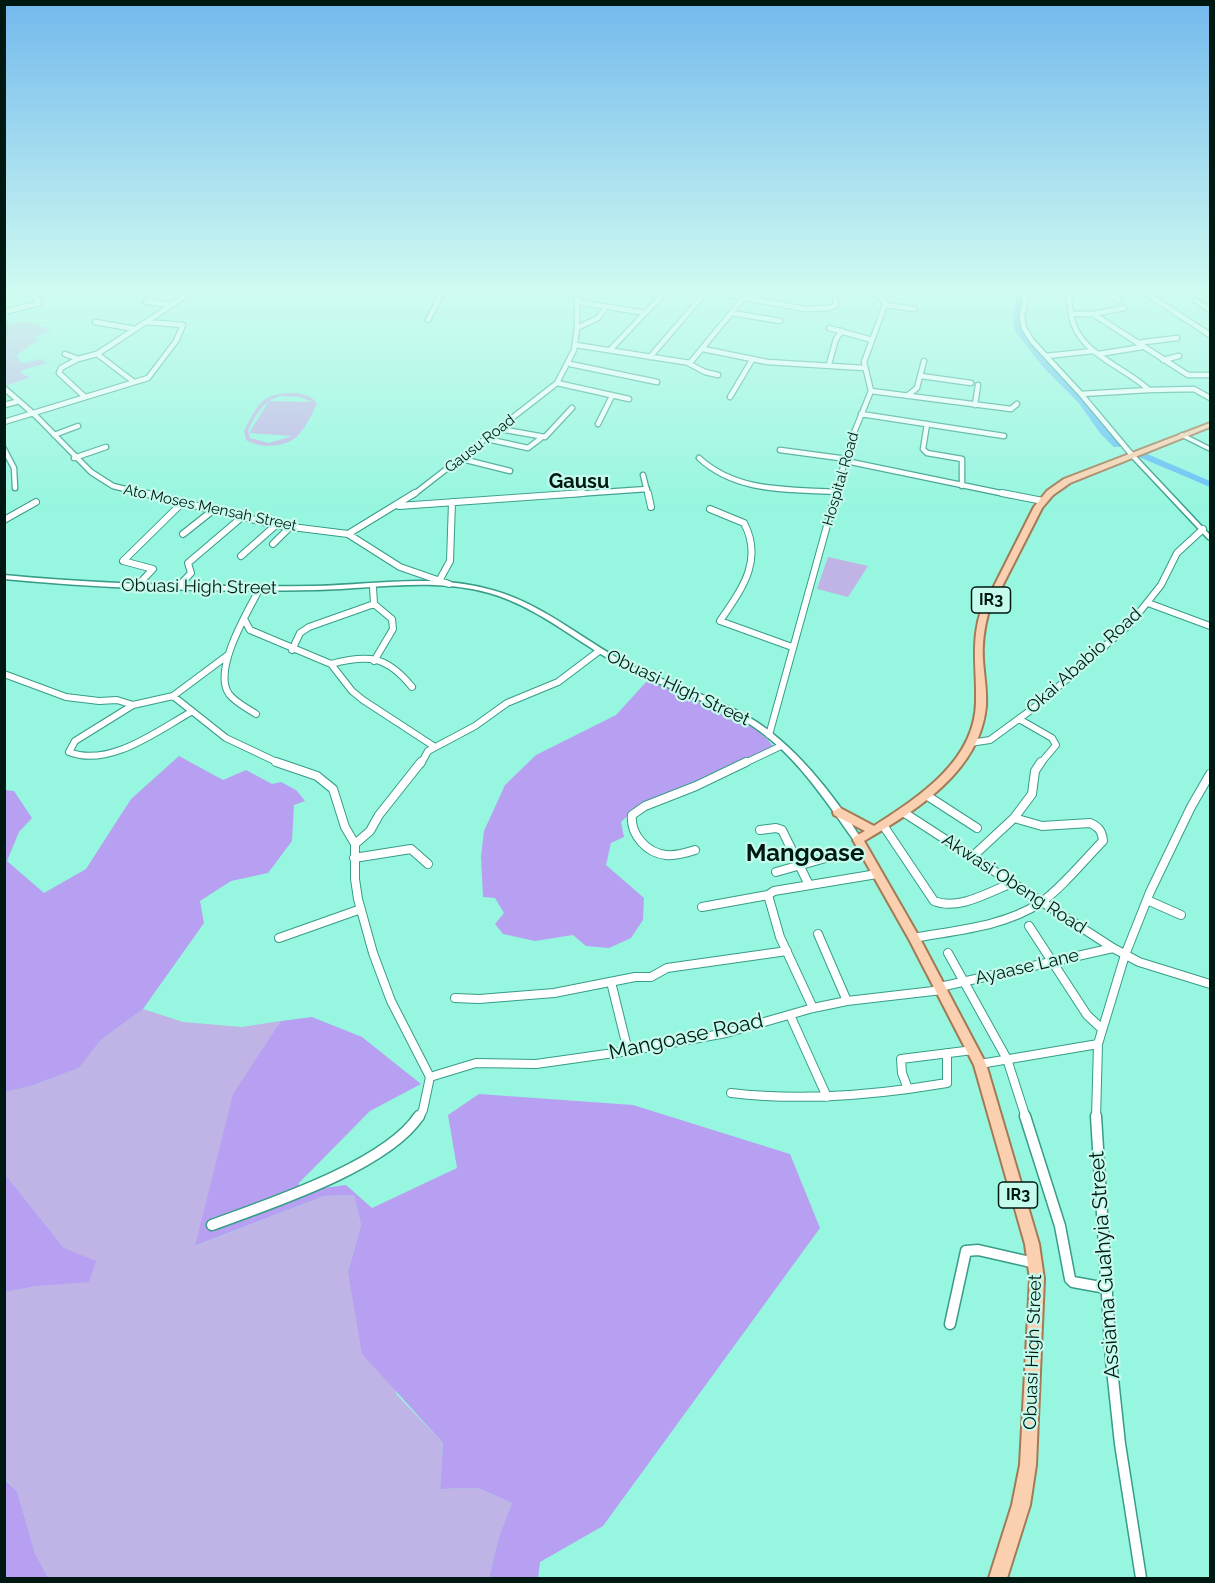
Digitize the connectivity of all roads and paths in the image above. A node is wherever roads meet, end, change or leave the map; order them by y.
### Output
1 (69, 364) edge
2 (112, 364) edge
3 (160, 364) edge
4 (570, 364) joint
5 (690, 364) edge
6 (750, 364) edge
7 (829, 364) edge
8 (864, 364) edge
9 (923, 364) edge
10 (1053, 364) edge
11 (1114, 364) edge
12 (1170, 364) edge
13 (864, 368) junction
14 (718, 375) dead end
15 (1210, 375) edge
16 (921, 376) junction
17 (134, 382) junction
18 (657, 382) dead end
19 (556, 383) junction
20 (971, 383) dead end
21 (978, 385) dead end
22 (4, 388) edge
23 (870, 390) junction
24 (1149, 390) junction
25 (1081, 394) junction
26 (908, 395) junction
27 (612, 396) junction
28 (85, 397) junction
29 (730, 397) dead end
30 (1210, 398) edge
31 (629, 399) dead end
32 (16, 402) junction
33 (1017, 404) dead end
34 (4, 405) edge
35 (975, 405) junction
36 (572, 408) dead end
37 (33, 413) junction
38 (861, 414) junction
39 (4, 422) edge
40 (598, 424) dead end
41 (927, 424) junction
42 (1210, 425) edge
43 (78, 426) dead end
44 (500, 429) junction
45 (54, 435) junction
46 (1182, 435) junction
47 (1004, 436) dead end
48 (541, 438) junction
49 (488, 439) junction
50 (106, 447) dead end
51 (4, 449) edge
52 (1210, 449) edge
53 (780, 450) dead end
54 (1132, 455) junction
55 (74, 458) junction
56 (699, 458) dead end
57 (462, 459) junction
58 (847, 460) junction
59 (510, 471) dead end
60 (643, 475) dead end
61 (962, 486) junction
62 (15, 489) dead end
63 (646, 489) junction
64 (837, 492) junction
65 (1043, 501) junction
66 (36, 502) dead end
67 (452, 502) junction
68 (182, 503) junction
69 (396, 506) junction
70 (651, 507) dead end
71 (710, 509) dead end
72 (212, 511) junction
73 (242, 517) junction
74 (4, 520) edge
75 (276, 525) junction
76 (290, 527) junction
77 (1203, 529) junction
78 (183, 534) dead end
79 (348, 534) junction
80 (1210, 537) edge
81 (273, 544) dead end
82 (241, 556) dead end
83 (4, 577) edge
84 (425, 581) junction
85 (440, 581) junction
86 (449, 584) junction
87 (136, 587) junction
88 (373, 587) junction
89 (177, 588) junction
90 (260, 588) junction
91 (1148, 603) junction
92 (374, 604) junction
93 (244, 619) junction
94 (1210, 626) edge
95 (792, 647) junction
96 (292, 650) junction
97 (599, 651) junction
98 (228, 655) junction
99 (374, 661) junction
100 (331, 664) junction
101 (4, 675) edge
102 (412, 687) dead end
103 (173, 696) junction
104 (133, 705) junction
105 (191, 712) junction
106 (256, 714) dead end
107 (1019, 719) junction
108 (769, 735) junction
109 (970, 743) junction
110 (781, 746) junction
111 (435, 747) junction
112 (1210, 774) edge
113 (926, 795) junction
114 (838, 812) junction
115 (903, 812) junction
116 (1014, 818) junction
117 (879, 828) junction
118 (977, 828) dead end
119 (760, 830) dead end
120 (858, 840) junction
121 (355, 844) junction
122 (695, 850) dead end
123 (832, 856) dead end
124 (972, 856) junction
125 (354, 858) junction
126 (428, 864) dead end
127 (799, 865) junction
128 (776, 872) dead end
129 (877, 874) junction
130 (1012, 883) junction
131 (809, 885) junction
132 (768, 895) junction
133 (1147, 900) junction
134 (1042, 902) junction
135 (702, 907) dead end
136 (361, 909) junction
137 (1181, 915) dead end
138 (1029, 926) dead end
139 (818, 934) dead end
140 (279, 938) dead end
141 (914, 938) junction
142 (1113, 948) junction
143 (787, 951) junction
144 (948, 953) dead end
145 (1125, 955) junction
146 (1053, 962) junction
147 (964, 981) junction
148 (611, 982) junction
149 (1210, 984) edge
150 (941, 988) junction
151 (455, 998) dead end
152 (847, 1001) junction
153 (813, 1008) junction
154 (790, 1015) junction
155 (1102, 1029) junction
156 (1098, 1044) junction
157 (973, 1050) junction
158 (628, 1051) junction
159 (946, 1053) junction
160 (1006, 1059) junction
161 (980, 1064) junction
162 (430, 1077) junction
163 (908, 1089) junction
164 (731, 1093) dead end
165 (827, 1097) junction
166 (212, 1225) dead end
167 (1035, 1263) junction
168 (1106, 1288) junction
169 (950, 1324) dead end
170 (998, 1578) edge
171 (1141, 1578) edge

1 - 28 street
2 - 17 street
3 - 17 street
4 - 18 street
4 - 19 street, Gausu Road
5 - 14 street
6 - 29 street
7 - 13 street
8 - 13 street
9 - 16 street
10 - 25 street
11 - 24 street
12 - 15 street
13 - 23 street
16 - 20 street
16 - 26 street
17 - 28 street
19 - 27 street
19 - 44 street, Gausu Road
21 - 35 street
22 - 32 street, Ato Moses Mensah Street
23 - 26 street
23 - 38 street, Hospital Road
24 - 25 street
24 - 30 street
25 - 54 street
26 - 35 street
27 - 31 street
27 - 40 street
28 - 37 street
32 - 34 street
32 - 37 street, Ato Moses Mensah Street
33 - 35 street
36 - 48 street
37 - 39 street
37 - 45 street, Ato Moses Mensah Street
38 - 41 street
38 - 58 street, Hospital Road
41 - 47 street
41 - 61 street
42 - 46 main road, IR3
43 - 45 street
44 - 48 street
44 - 49 street, Gausu Road
45 - 55 street, Ato Moses Mensah Street
46 - 52 street
46 - 54 main road, IR3
48 - 49 street
49 - 57 street, Gausu Road
50 - 55 street
51 - 62 street
53 - 58 street
54 - 65 main road, IR3
54 - 77 street
55 - 68 street, Ato Moses Mensah Street
56 - 64 street
57 - 59 street
57 - 69 street, Gausu Road
58 - 61 street
58 - 64 street, Hospital Road
60 - 63 street
61 - 65 street
63 - 67 street
63 - 70 street
64 - 95 street, Hospital Road
65 - 109 main road, IR3
66 - 74 street
67 - 69 street
67 - 85 street
68 - 72 street, Ato Moses Mensah Street
68 - 87 street
69 - 79 street, Gausu Road
71 - 95 street
72 - 73 street, Ato Moses Mensah Street
72 - 78 street
73 - 75 street, Ato Moses Mensah Street
73 - 89 street
75 - 76 street, Ato Moses Mensah Street
75 - 82 street
76 - 79 street, Ato Moses Mensah Street
76 - 81 street
77 - 80 street
77 - 91 street, Okai Ababio Road
79 - 84 street
83 - 87 street, Obuasi High Street
84 - 85 street
84 - 86 street, Obuasi High Street
84 - 88 street, Obuasi High Street
85 - 86 street
86 - 97 street, Obuasi High Street
87 - 89 street, Obuasi High Street
88 - 90 street, Obuasi High Street
88 - 92 street
89 - 90 street, Obuasi High Street
90 - 93 street
91 - 94 street
91 - 107 street, Okai Ababio Road
92 - 96 street
92 - 99 street
93 - 96 street
93 - 98 street
95 - 108 street, Hospital Road
96 - 100 street
97 - 108 street, Obuasi High Street
97 - 111 street
98 - 103 street
98 - 106 street
99 - 100 street
99 - 102 street
100 - 111 street
101 - 104 street
103 - 104 street
103 - 105 street
104 - 105 street
105 - 121 street
107 - 109 street, Okai Ababio Road
107 - 116 street
108 - 110 street, Obuasi High Street
109 - 113 main road, IR3
110 - 114 street, Obuasi High Street
110 - 122 street
111 - 121 street
112 - 133 street, Assiama Guahyia Street
113 - 115 main road, IR3
113 - 118 street
114 - 117 main road
114 - 120 street, Obuasi High Street
115 - 117 main road, IR3
115 - 124 street, Akwasi Obeng Road
116 - 124 street
116 - 134 street
117 - 120 main road, IR3
117 - 130 street
119 - 127 street
120 - 129 main road, Obuasi High Street / IR3
121 - 125 street
123 - 127 street
124 - 130 street, Akwasi Obeng Road
125 - 126 street
125 - 136 street
127 - 128 street
127 - 131 street
129 - 131 street
129 - 141 main road, Obuasi High Street / IR3
130 - 134 street, Akwasi Obeng Road
131 - 132 street
132 - 135 street
132 - 143 street
133 - 137 street
133 - 145 street, Assiama Guahyia Street
134 - 141 street
134 - 142 street, Akwasi Obeng Road
136 - 140 street
136 - 162 street
138 - 146 street
139 - 152 street
141 - 150 main road, Obuasi High Street / IR3
142 - 145 street, Akwasi Obeng Road
142 - 146 street, Ayaase Lane
143 - 148 street
143 - 153 street
144 - 147 street
145 - 149 street, Akwasi Obeng Road
145 - 155 street, Assiama Guahyia Street
146 - 147 street, Ayaase Lane
146 - 155 street
147 - 150 street, Ayaase Lane
147 - 160 street
148 - 151 street
148 - 158 street
150 - 152 street, Mangoase Road
150 - 157 main road, Obuasi High Street / IR3
152 - 153 street, Mangoase Road
153 - 154 street, Mangoase Road
154 - 158 street, Mangoase Road
154 - 165 street
155 - 156 street, Assiama Guahyia Street
156 - 160 street
156 - 168 street, Assiama Guahyia Street
157 - 159 street
157 - 161 main road, Obuasi High Street / IR3
158 - 162 street, Mangoase Road
159 - 163 street
159 - 163 street
160 - 161 street
160 - 168 street
161 - 167 main road, Obuasi High Street / IR3
162 - 166 street
163 - 165 street
164 - 165 street
167 - 169 street
167 - 170 main road, Obuasi High Street / IR3
168 - 171 street, Assiama Guahyia Street

